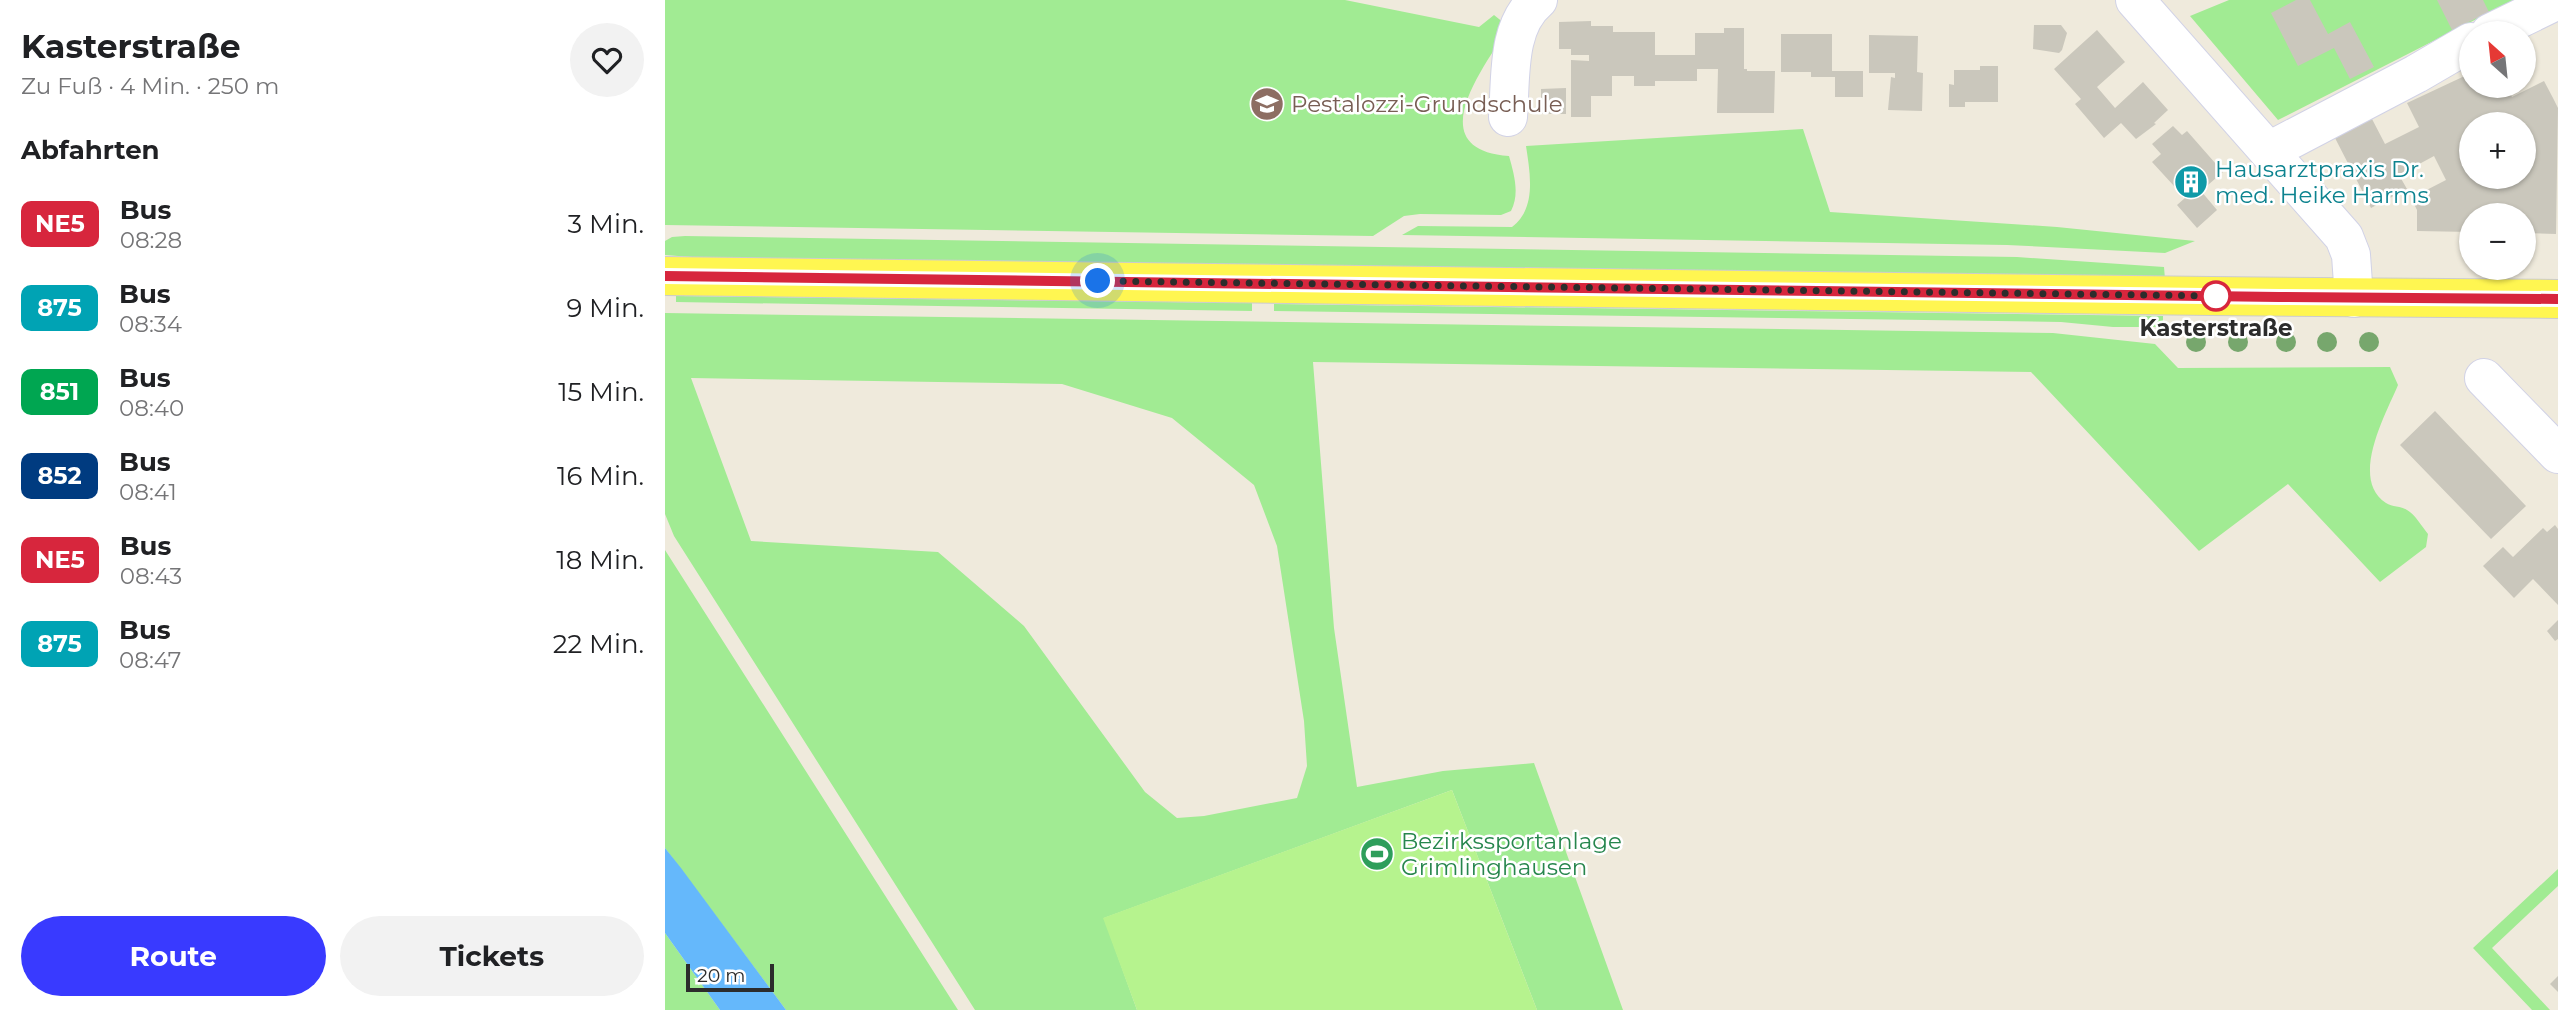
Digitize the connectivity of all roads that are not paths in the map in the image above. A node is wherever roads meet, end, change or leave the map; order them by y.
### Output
1 (1538, 0) edge
2 (2135, 0) edge
3 (2558, 0) edge
4 (2515, 21) edge
5 (2459, 49) edge
6 (1508, 117) dead end
7 (2269, 151) junction
8 (665, 276) edge
9 (2354, 298) junction
10 (2558, 299) edge
11 (2484, 378) dead end
12 (2558, 454) edge

1 - 6 street
2 - 7 street
3 - 4 street
5 - 7 street
7 - 9 street
8 - 9 main road
9 - 10 main road
11 - 12 street

